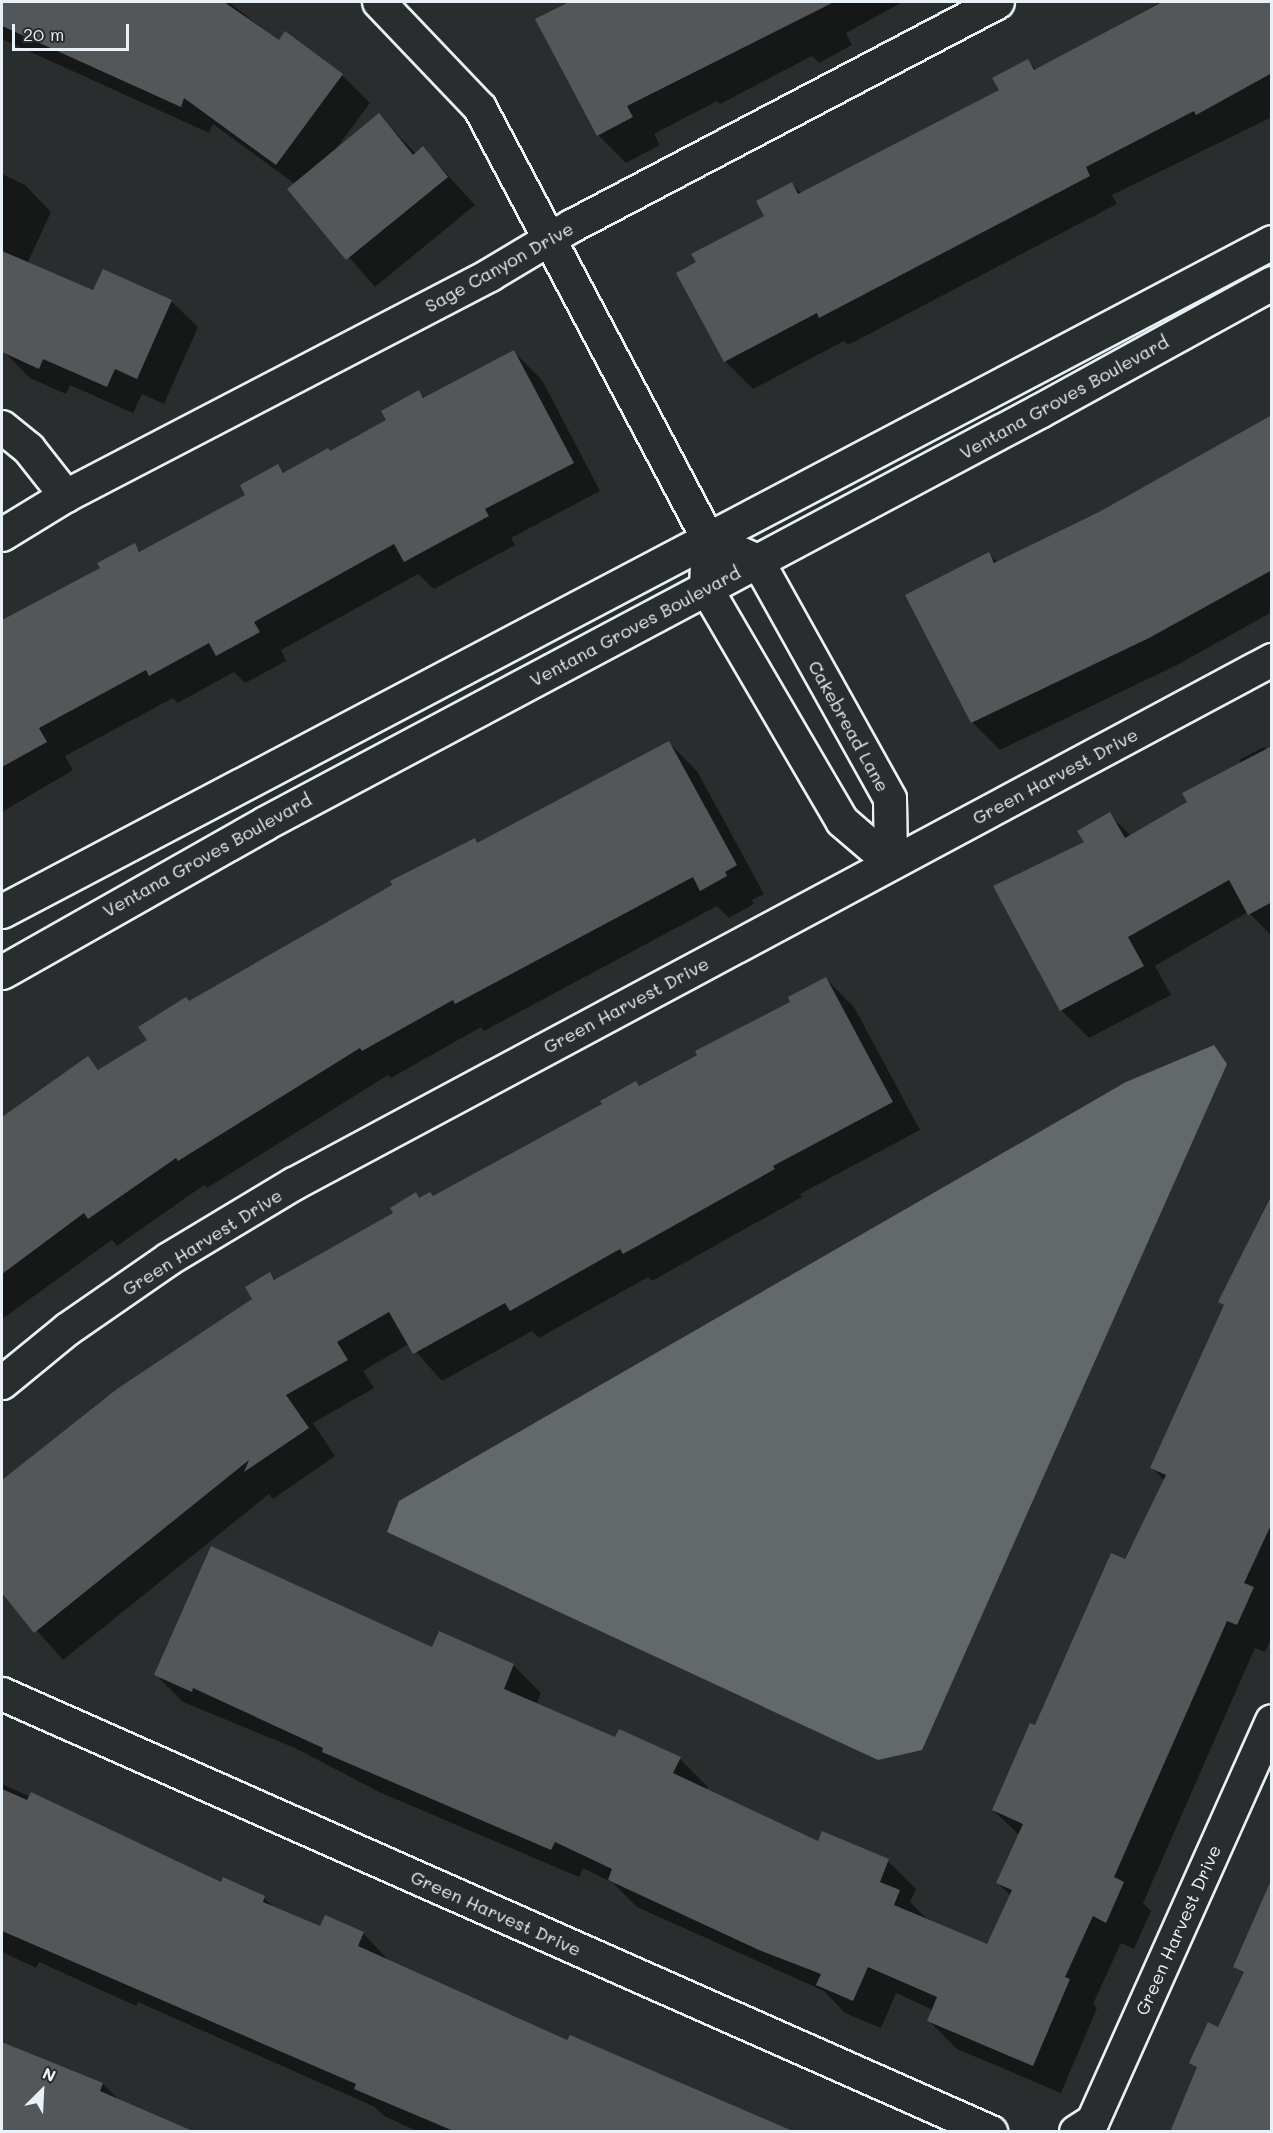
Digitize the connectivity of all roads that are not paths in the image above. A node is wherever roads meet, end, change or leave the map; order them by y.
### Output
1 (379, 2) edge
2 (998, 2) edge
3 (552, 240) junction
4 (1272, 242) edge
5 (1272, 283) edge
6 (2, 427) edge
7 (66, 496) junction
8 (2, 535) edge
9 (708, 539) junction
10 (758, 561) junction
11 (706, 588) junction
12 (1272, 660) edge
13 (891, 863) junction
14 (2, 911) edge
15 (2, 972) edge
16 (2, 1383) edge
17 (2, 1694) edge
18 (1272, 1721) edge
19 (991, 2132) edge
20 (1076, 2132) edge

1 - 3 street
2 - 3 street, Sage Canyon Drive
3 - 7 street, Sage Canyon Drive
3 - 9 street
4 - 9 street
5 - 10 street, Ventana Groves Boulevard
6 - 7 street
7 - 8 street, Sage Canyon Drive
9 - 10 street
9 - 11 street
9 - 14 street
10 - 11 street, Ventana Groves Boulevard
10 - 13 street, Cakebread Lane
11 - 13 street
11 - 15 street, Ventana Groves Boulevard
12 - 13 street, Green Harvest Drive
13 - 16 street, Green Harvest Drive
17 - 19 street, Green Harvest Drive
18 - 20 street, Green Harvest Drive

